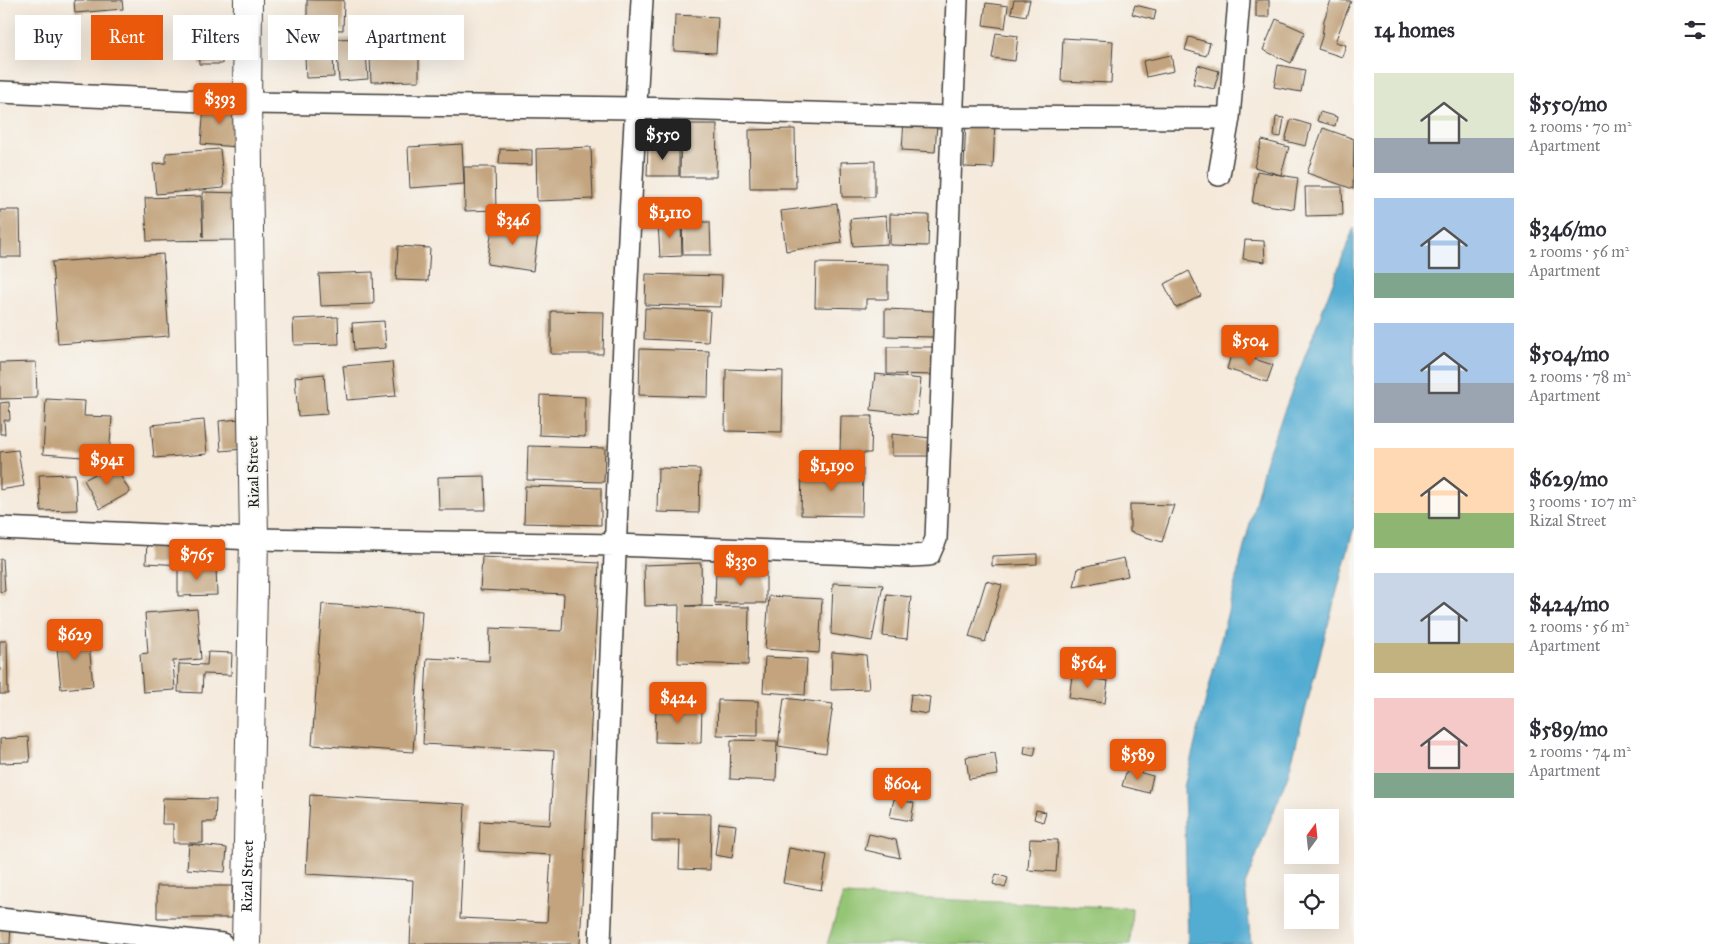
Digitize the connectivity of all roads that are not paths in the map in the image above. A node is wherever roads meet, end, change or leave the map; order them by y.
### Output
1 (248, 0) edge
2 (642, 0) edge
3 (956, 0) edge
4 (1239, 0) edge
5 (0, 92) edge
6 (247, 103) junction
7 (635, 108) junction
8 (953, 117) junction
9 (1229, 118) junction
10 (1219, 175) dead end
11 (0, 528) edge
12 (254, 539) junction
13 (615, 545) junction
14 (0, 919) edge
15 (222, 944) edge
16 (246, 944) edge
17 (600, 944) edge

1 - 6 highway, Rizal Street
2 - 7 street
3 - 8 street
4 - 9 street
5 - 6 street
6 - 7 street
6 - 12 highway, Rizal Street
7 - 8 street
7 - 13 street
8 - 9 street
8 - 13 street
9 - 10 street
11 - 12 street
12 - 13 street
12 - 16 highway, Rizal Street
13 - 17 street
14 - 15 street

